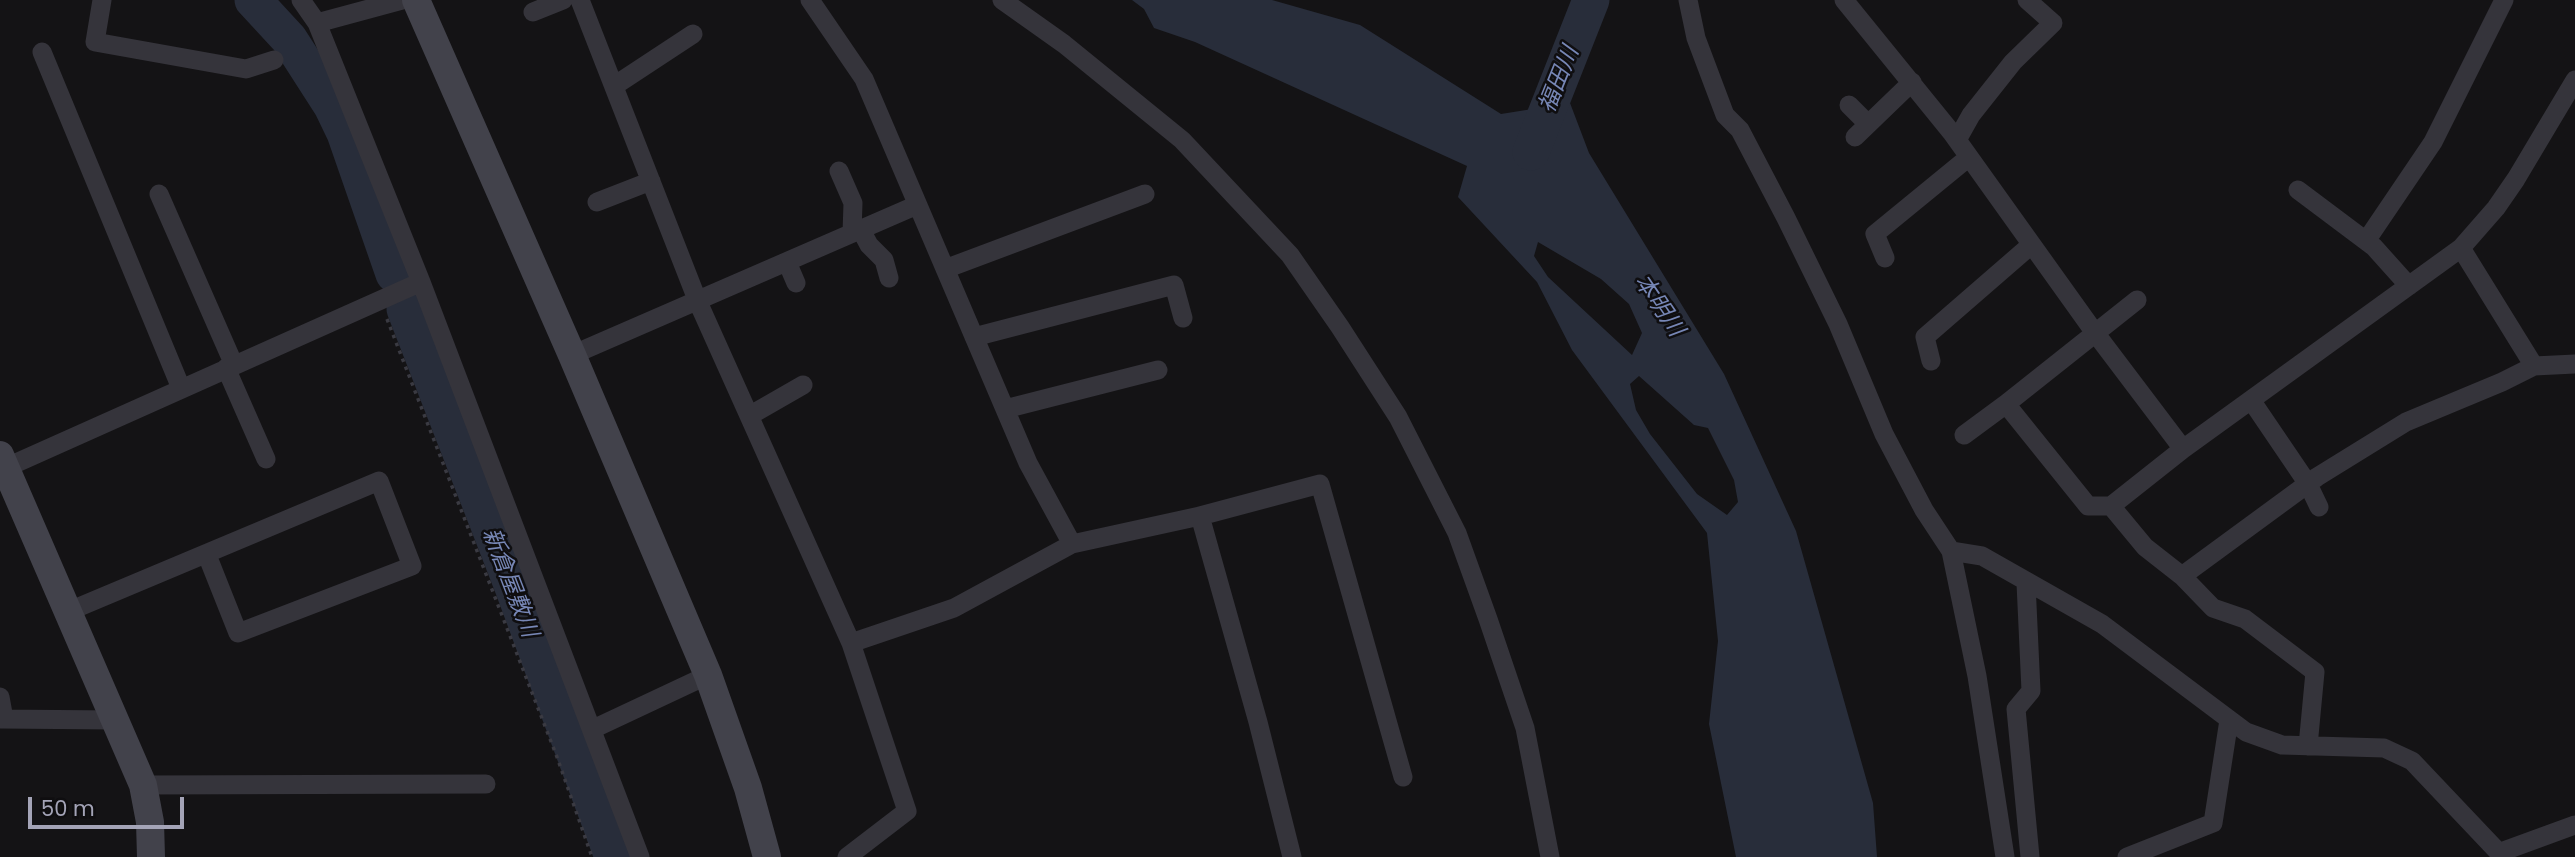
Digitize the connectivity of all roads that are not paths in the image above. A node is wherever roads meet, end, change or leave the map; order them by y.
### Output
1 (102, 0) edge
2 (301, 0) edge
3 (402, 0) edge
4 (416, 0) edge
5 (563, 0) edge
6 (580, 0) edge
7 (810, 0) edge
8 (1002, 0) edge
9 (1688, 0) edge
10 (1844, 0) edge
11 (2027, 0) edge
12 (2504, 0) edge
13 (533, 12) dead end
14 (317, 23) junction
15 (693, 34) dead end
16 (42, 52) dead end
17 (274, 60) dead end
18 (2575, 80) edge
19 (1912, 82) junction
20 (614, 86) junction
21 (1849, 105) dead end
22 (1957, 140) junction
23 (1969, 157) junction
24 (839, 172) dead end
25 (651, 181) junction
26 (2298, 190) dead end
27 (159, 194) dead end
28 (1145, 194) dead end
29 (597, 202) dead end
30 (917, 205) junction
31 (857, 231) junction
32 (2366, 241) junction
33 (2031, 245) junction
34 (2461, 248) junction
35 (1885, 258) dead end
36 (787, 262) junction
37 (945, 269) junction
38 (889, 278) dead end
39 (421, 282) junction
40 (796, 283) dead end
41 (2409, 286) junction
42 (2137, 300) dead end
43 (698, 302) junction
44 (1183, 318) dead end
45 (2096, 334) junction
46 (974, 337) junction
47 (572, 355) junction
48 (1931, 361) dead end
49 (2575, 364) edge
50 (2534, 366) junction
51 (230, 367) junction
52 (1158, 370) dead end
53 (803, 385) dead end
54 (181, 388) junction
55 (2251, 400) junction
56 (2006, 404) junction
57 (1005, 409) junction
58 (749, 416) junction
59 (1965, 435) dead end
60 (2183, 449) junction
61 (266, 459) dead end
62 (2, 464) edge
63 (2308, 484) junction
64 (2111, 506) junction
65 (2319, 507) dead end
66 (1200, 516) junction
67 (1072, 544) junction
68 (1951, 551) junction
69 (206, 555) junction
70 (2182, 576) junction
71 (2026, 583) junction
72 (67, 612) junction
73 (851, 643) junction
74 (708, 675) junction
75 (0, 697) edge
76 (2, 719) edge
77 (114, 720) junction
78 (2230, 720) junction
79 (593, 729) junction
80 (2308, 746) junction
81 (1403, 777) dead end
82 (486, 784) dead end
83 (143, 785) junction
84 (2575, 825) edge
85 (2502, 854) edge
86 (151, 857) edge
87 (640, 857) edge
88 (767, 857) edge
89 (847, 857) edge
90 (1292, 857) edge
91 (1550, 857) edge
92 (2005, 857) edge
93 (2030, 857) edge
94 (2127, 857) edge

1 - 17 street
2 - 14 street
3 - 14 street
4 - 47 street
5 - 13 street
6 - 20 street
7 - 30 street
8 - 91 street
9 - 68 street
10 - 19 street
11 - 22 street
12 - 32 street
14 - 39 street
15 - 20 street
16 - 54 street
18 - 34 street
19 - 21 street
19 - 22 street
20 - 25 street
22 - 23 street
23 - 33 street
23 - 35 street
24 - 31 street
25 - 29 street
25 - 43 street
26 - 32 street
27 - 51 street
28 - 37 street
30 - 31 street
30 - 37 street
31 - 36 street
31 - 38 street
32 - 41 street
33 - 45 street
33 - 48 street
34 - 41 street
34 - 50 street
36 - 40 street
36 - 43 street
37 - 46 street
39 - 51 street
39 - 79 street
41 - 55 street
42 - 45 street
43 - 47 street
43 - 58 street
44 - 46 street
45 - 56 street
45 - 60 street
46 - 57 street
47 - 74 street
49 - 50 street
50 - 63 street
51 - 54 street
51 - 61 street
52 - 57 street
53 - 58 street
54 - 62 street
55 - 60 street
55 - 63 street
56 - 59 street
56 - 64 street
57 - 67 street
58 - 73 street
60 - 64 street
62 - 72 street
63 - 65 street
63 - 70 street
64 - 70 street
66 - 67 street
66 - 81 street
66 - 90 street
67 - 73 street
68 - 71 street
68 - 92 street
69 - 69 street
69 - 72 street
70 - 80 street
71 - 78 street
71 - 93 street
72 - 77 street
73 - 89 street
74 - 79 street
74 - 88 street
75 - 76 street
76 - 77 street
77 - 83 street
78 - 80 street
78 - 94 street
79 - 87 street
80 - 85 street
82 - 83 street
83 - 86 street
84 - 85 street

